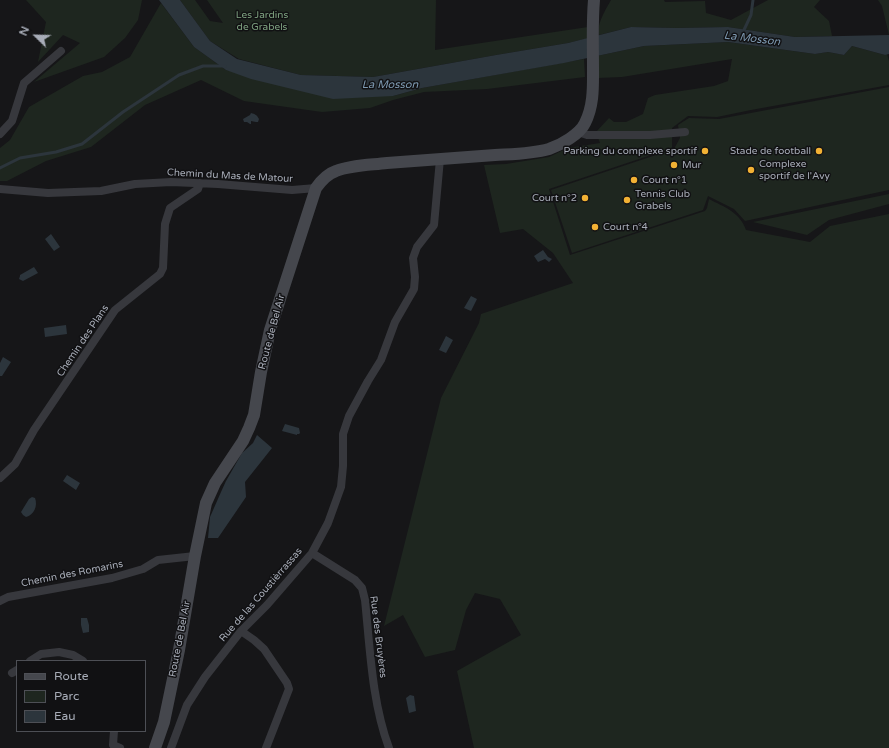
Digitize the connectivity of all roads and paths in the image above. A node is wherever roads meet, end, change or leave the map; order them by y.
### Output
1 (594, 0) edge
2 (61, 51) dead end
3 (581, 129) junction
4 (684, 132) dead end
5 (0, 134) edge
6 (440, 159) junction
7 (200, 183) junction
8 (316, 188) junction
9 (0, 189) edge
10 (0, 478) edge
11 (312, 553) junction
12 (195, 556) junction
13 (0, 601) edge
14 (241, 632) junction
15 (32, 660) edge
16 (81, 660) edge
17 (114, 732) edge
18 (113, 747) edge
19 (155, 748) edge
20 (170, 748) edge
21 (266, 748) edge
22 (389, 748) edge

1 - 3 street
2 - 5 street
3 - 4 street
3 - 6 street, Route de Bel Air
6 - 8 street, Route de Bel Air
6 - 11 street, Rue de las Coustièrrassas
7 - 8 street, Chemin du Mas de Matour
7 - 9 street, Chemin du Mas de Matour
7 - 10 street, Chemin des Plans
8 - 12 street, Route de Bel Air
11 - 14 street, Rue de las Coustièrrassas
11 - 22 street, Rue des Bruyères
12 - 13 street, Chemin des Romarins
12 - 19 street, Route de Bel Air
14 - 20 street, Rue de las Coustièrrassas
14 - 21 street
15 - 16 street
17 - 18 street

